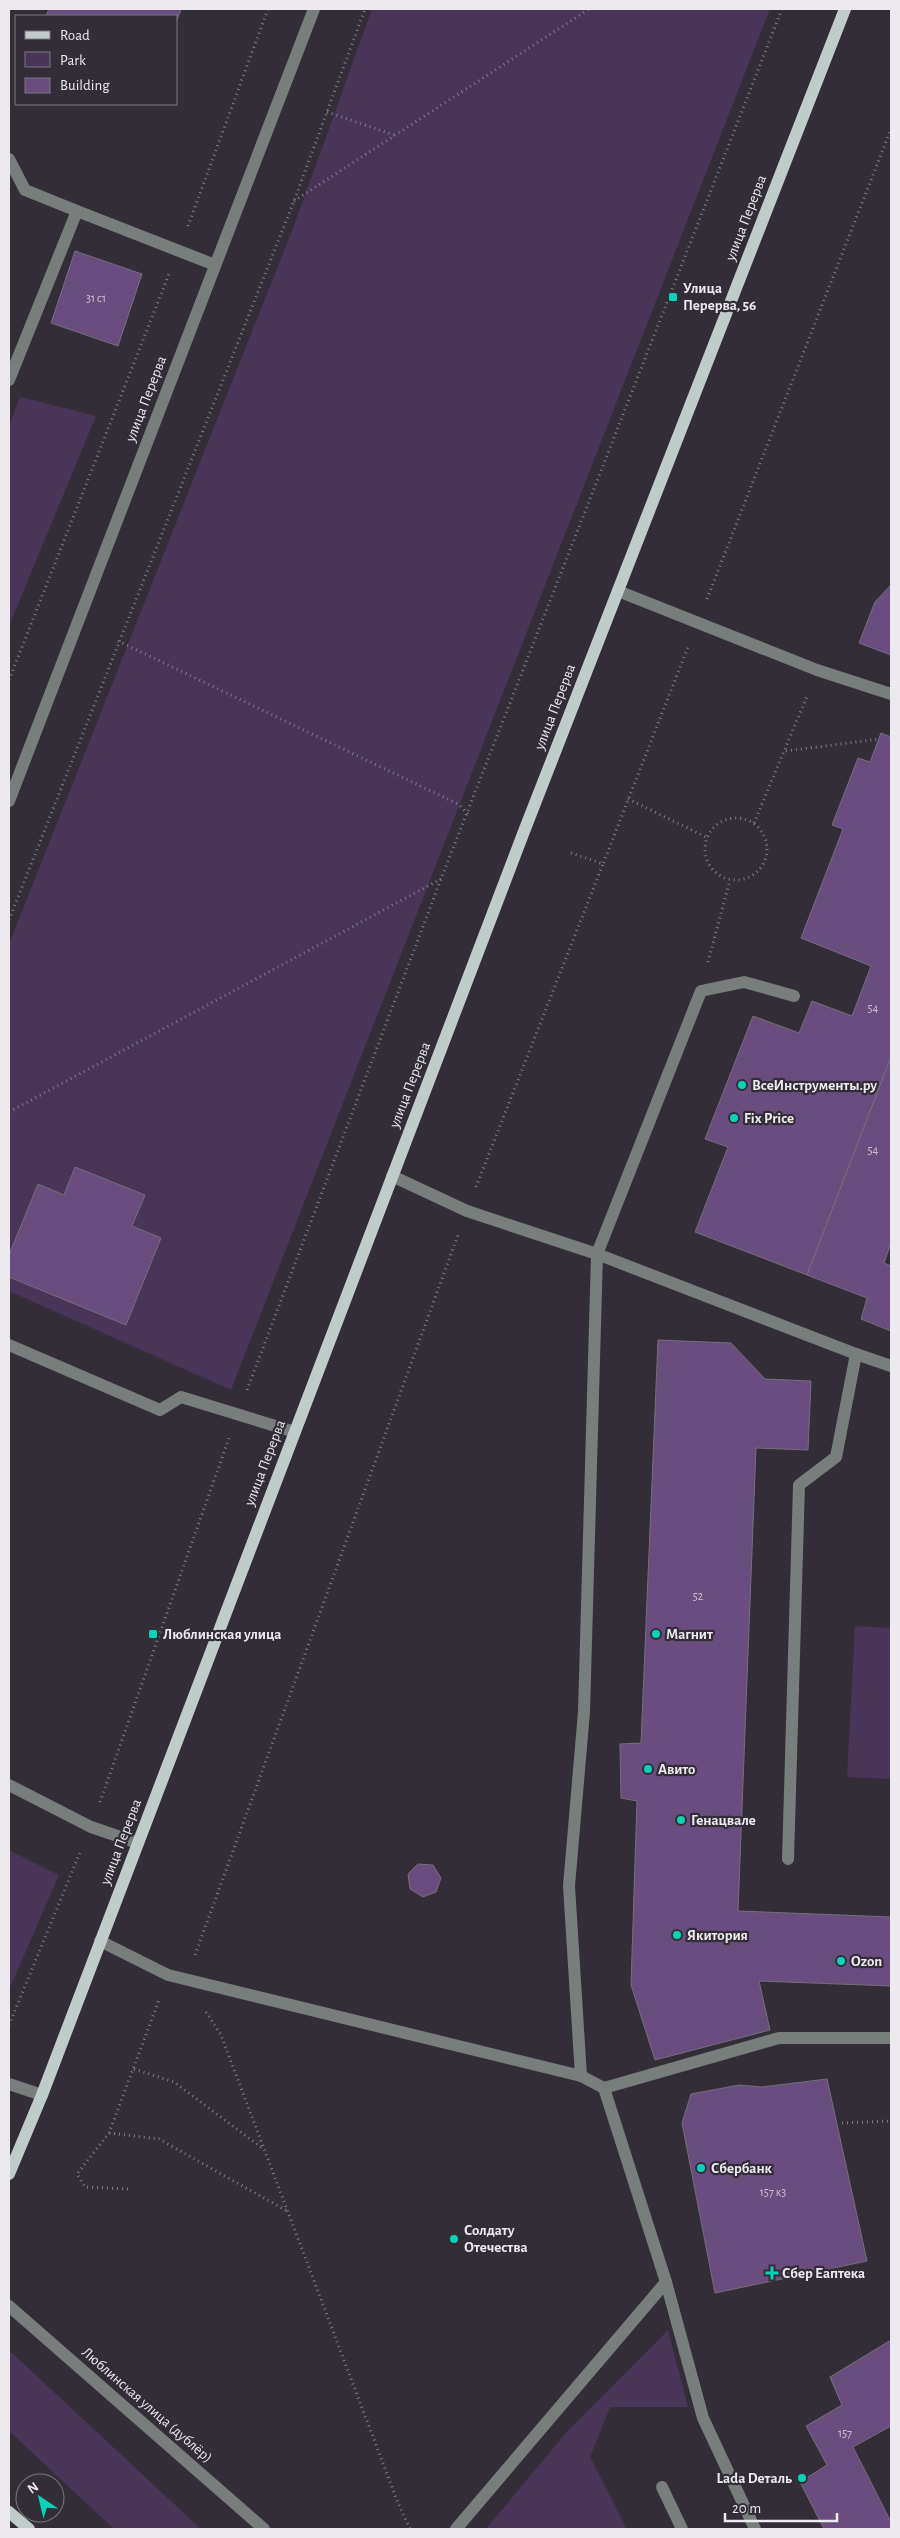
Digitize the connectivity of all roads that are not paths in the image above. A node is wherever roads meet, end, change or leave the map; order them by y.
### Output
1 (314, 9) edge
2 (845, 9) edge
3 (9, 159) edge
4 (77, 211) junction
5 (215, 265) junction
6 (9, 380) edge
7 (618, 591) junction
8 (891, 694) edge
9 (9, 801) edge
10 (794, 996) dead end
11 (392, 1176) junction
12 (597, 1254) junction
13 (9, 1345) edge
14 (856, 1354) junction
15 (891, 1366) edge
16 (295, 1432) junction
17 (9, 1785) edge
18 (138, 1843) junction
19 (788, 1859) dead end
20 (100, 1941) junction
21 (891, 2038) edge
22 (581, 2076) junction
23 (9, 2084) edge
24 (604, 2088) junction
25 (42, 2095) junction
26 (9, 2174) edge
27 (666, 2282) junction
28 (9, 2306) edge
29 (662, 2487) dead end
30 (9, 2512) edge
31 (29, 2529) edge
32 (264, 2529) edge
33 (456, 2529) edge
34 (682, 2529) edge
35 (756, 2529) edge

1 - 5 street, улица Перерва
2 - 7 main road, улица Перерва
3 - 4 street
4 - 5 street
4 - 6 street
5 - 9 street, улица Перерва
7 - 8 street
7 - 11 main road, улица Перерва
10 - 12 street
11 - 12 street
11 - 16 main road, улица Перерва
12 - 14 street
12 - 22 street
13 - 16 street
14 - 15 street
14 - 19 street
16 - 18 main road, улица Перерва
17 - 18 street
18 - 20 main road, улица Перерва
20 - 22 street
20 - 25 main road, улица Перерва
21 - 24 street
22 - 24 street
23 - 25 street
24 - 27 street
25 - 26 main road, улица Перерва
27 - 33 street
27 - 35 street
28 - 32 street, Люблинская улица (дублёр)
29 - 34 street
30 - 31 main road

